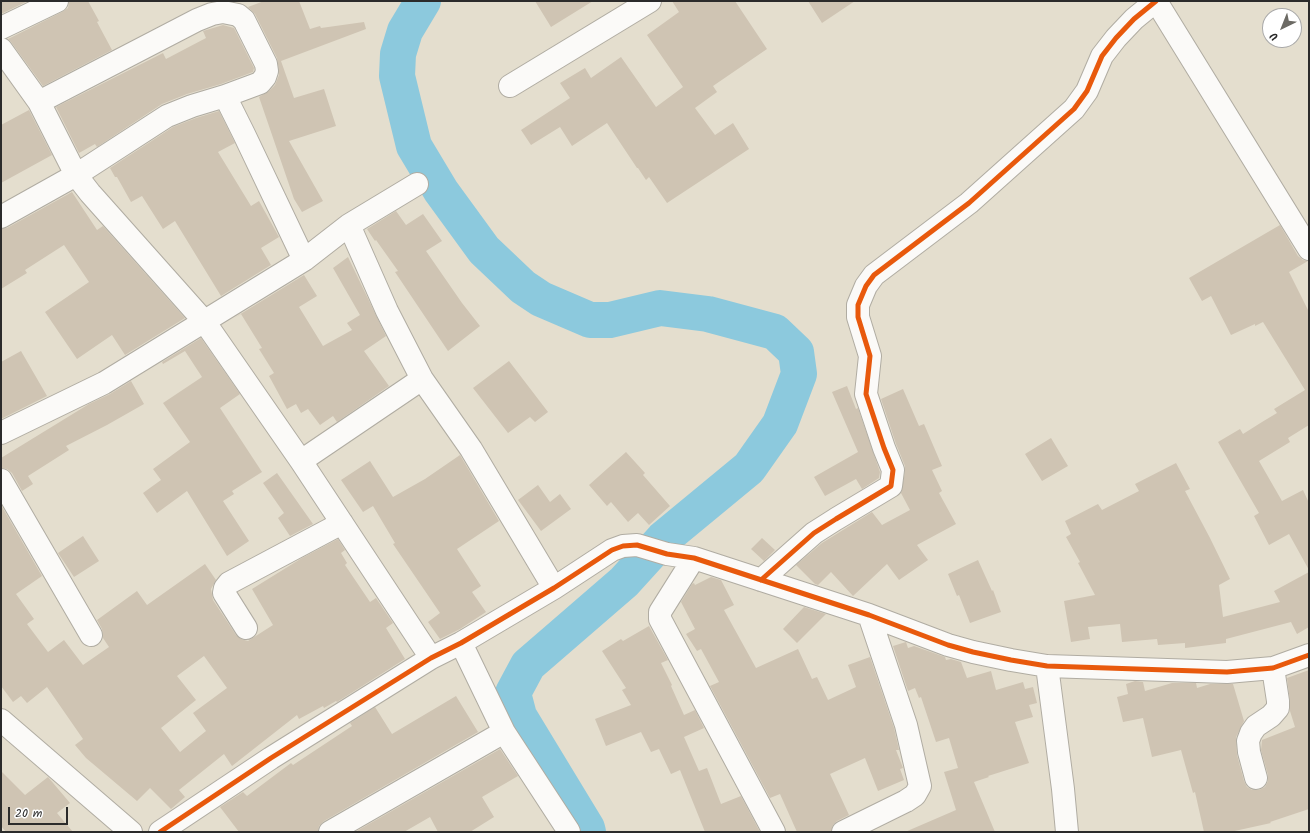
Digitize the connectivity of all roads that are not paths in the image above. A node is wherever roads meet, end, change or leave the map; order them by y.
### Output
1 (57, 1) edge
2 (650, 1) edge
3 (1156, 1) edge
4 (1, 28) edge
5 (1, 49) edge
6 (510, 86) dead end
7 (225, 96) junction
8 (39, 102) junction
9 (76, 175) junction
10 (417, 184) dead end
11 (1, 217) edge
12 (349, 225) junction
13 (1309, 249) edge
14 (304, 260) junction
15 (204, 322) junction
16 (422, 379) junction
17 (1, 433) edge
18 (301, 461) junction
19 (1, 480) edge
20 (342, 523) junction
21 (694, 558) junction
22 (761, 580) junction
23 (554, 588) junction
24 (869, 614) junction
25 (246, 628) dead end
26 (91, 635) dead end
27 (461, 643) junction
28 (1309, 655) edge
29 (431, 658) junction
30 (1047, 666) junction
31 (1273, 668) junction
32 (1, 720) edge
33 (504, 732) junction
34 (1256, 778) dead end
35 (131, 832) edge
36 (160, 832) edge
37 (330, 832) edge
38 (569, 832) edge
39 (774, 832) edge
40 (843, 832) edge
41 (1067, 832) edge

1 - 4 street
2 - 6 street
3 - 13 street
3 - 22 street
5 - 8 street
7 - 8 street
7 - 9 street
7 - 14 street
8 - 9 street
9 - 11 street
9 - 15 street
10 - 12 street
12 - 14 street
12 - 16 street
14 - 15 street
15 - 17 street
15 - 18 street
16 - 18 street
16 - 23 street
18 - 20 street
19 - 26 street
20 - 25 street
20 - 29 street
21 - 22 street
21 - 23 street
21 - 39 street
22 - 24 street
23 - 27 street
24 - 30 street
24 - 40 street
27 - 29 street
27 - 33 street
28 - 31 street
29 - 36 street
30 - 31 street
30 - 41 street
31 - 34 street
32 - 35 street
33 - 37 street
33 - 38 street

